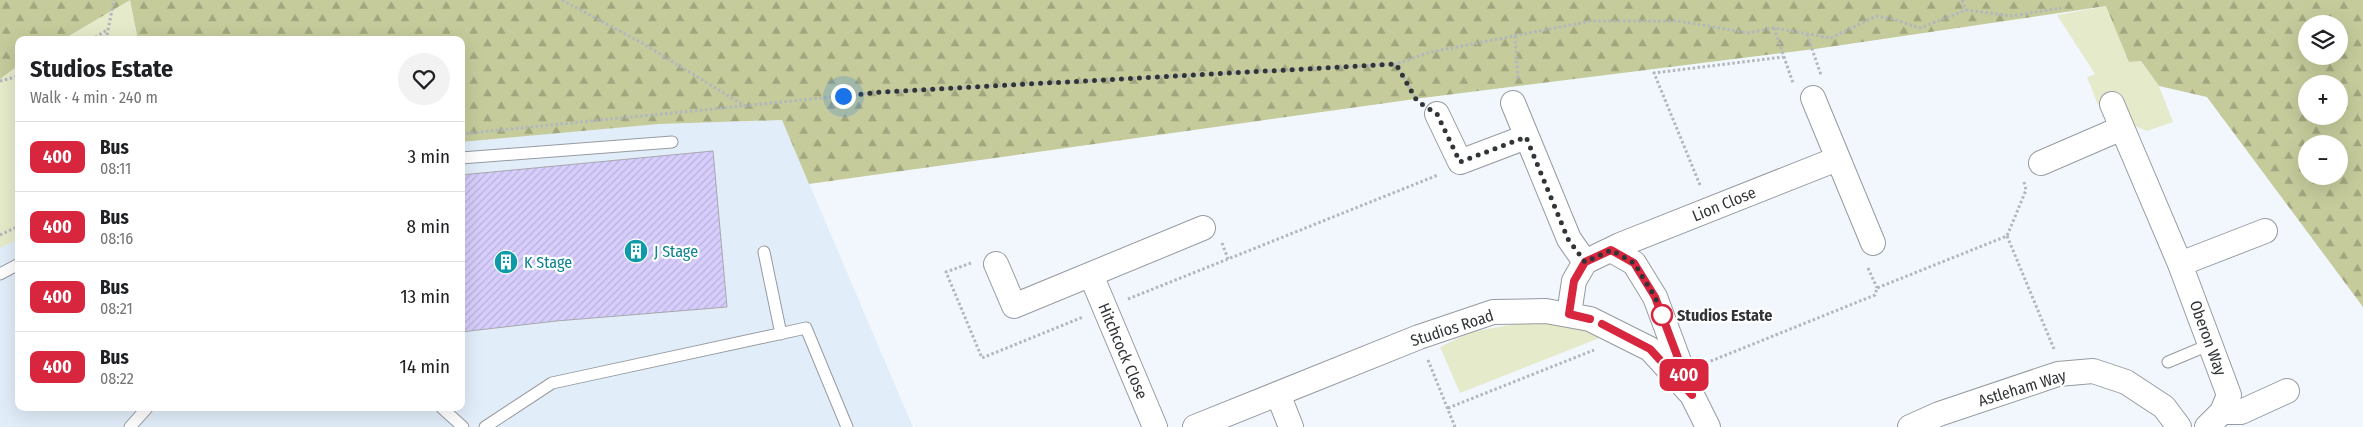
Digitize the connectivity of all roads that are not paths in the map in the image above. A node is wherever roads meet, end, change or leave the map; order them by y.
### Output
1 (1810, 94) road end
2 (1513, 103) road end
3 (2112, 104) dead end
4 (1437, 114) road end
5 (2122, 128) junction
6 (1526, 137) junction
7 (672, 142) dead end
8 (465, 158) edge
9 (1837, 159) junction
10 (2041, 163) road end
11 (1203, 228) dead end
12 (2265, 231) dead end
13 (1873, 243) dead end
14 (1611, 250) junction
15 (764, 252) dead end
16 (1585, 262) junction
17 (996, 264) dead end
18 (2180, 264) junction
19 (15, 266) edge
20 (0, 274) edge
21 (1091, 275) junction
22 (1569, 314) junction
23 (781, 334) junction
24 (2211, 344) junction
25 (2168, 362) dead end
26 (2287, 391) dead end
27 (1278, 394) junction
28 (1692, 395) junction
29 (144, 411) edge
30 (445, 411) edge
31 (2214, 419) edge
32 (130, 427) edge
33 (463, 427) edge
34 (485, 427) edge
35 (847, 427) edge
36 (1155, 427) edge
37 (1195, 427) edge
38 (1291, 427) edge
39 (1708, 427) edge
40 (1910, 427) edge
41 (2180, 427) edge

1 - 9 street
2 - 6 street
3 - 5 street, Oberon Way
4 - 6 street
5 - 10 street
5 - 18 street, Oberon Way
6 - 16 street
7 - 8 lane
9 - 13 street
9 - 14 street, Lion Close
11 - 21 street
12 - 18 street
14 - 16 street, Lion Close
14 - 28 street
15 - 23 lane
16 - 22 street
17 - 21 street
18 - 24 street, Oberon Way
19 - 20 lane
21 - 36 street, Hitchcock Close
22 - 27 street, Studios Road
22 - 28 street, Studios Road
23 - 34 lane
23 - 35 lane
24 - 25 lane
24 - 31 street, Oberon Way
26 - 31 street, Oberon Way
27 - 37 street, Studios Road
27 - 38 street
28 - 39 street, Studios Road
29 - 32 lane
30 - 33 lane
40 - 41 street, Astleham Way

